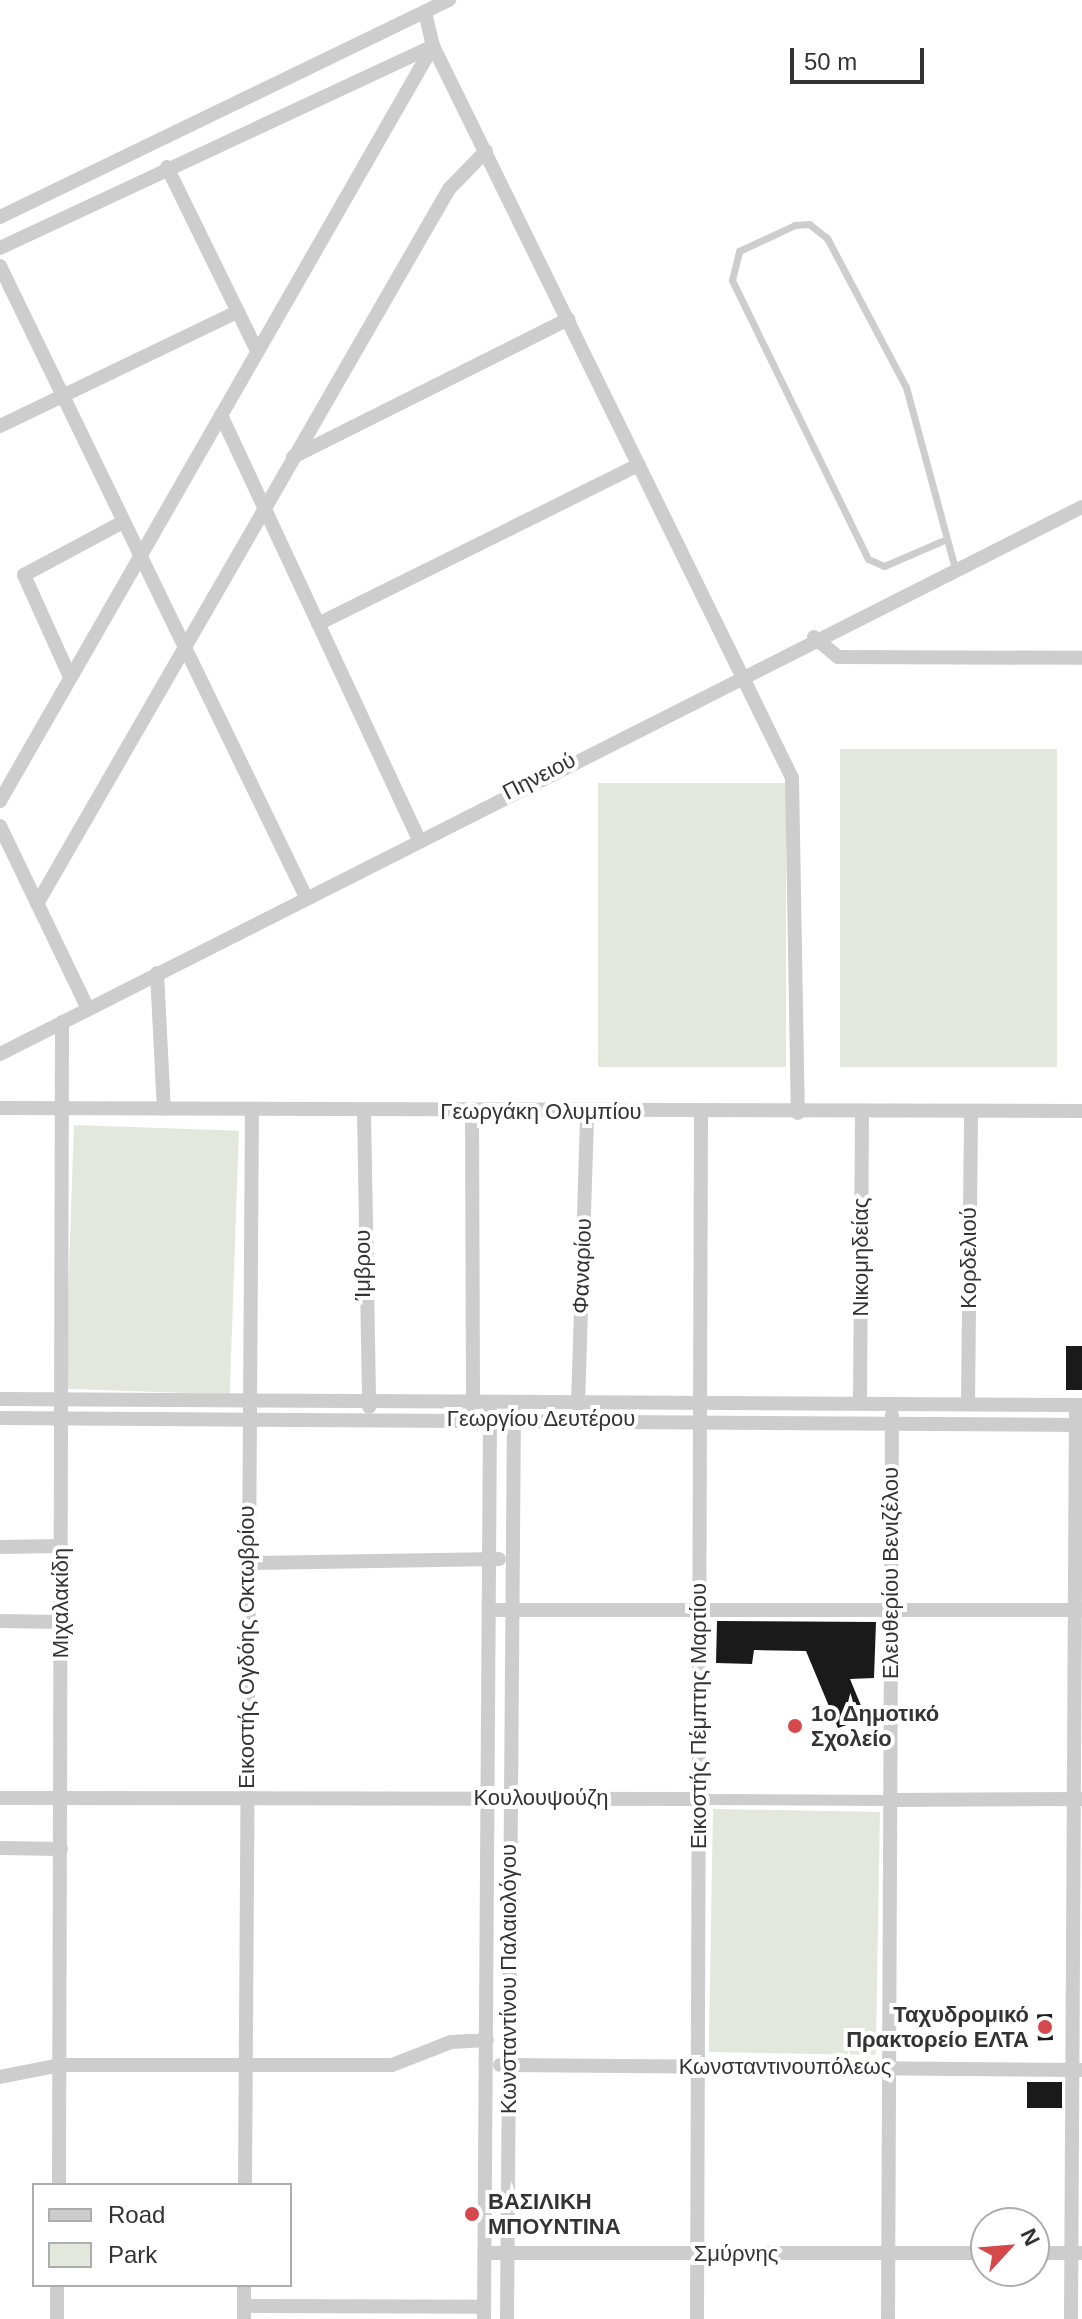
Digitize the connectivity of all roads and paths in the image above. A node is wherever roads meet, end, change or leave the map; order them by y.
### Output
1 (449, 0) edge
2 (425, 12) junction
3 (433, 46) junction
4 (486, 151) junction
5 (167, 167) junction
6 (0, 217) edge
7 (0, 248) edge
8 (0, 266) edge
9 (237, 312) junction
10 (568, 319) junction
11 (257, 351) junction
12 (63, 395) junction
13 (221, 415) junction
14 (0, 426) edge
15 (290, 459) junction
16 (639, 465) junction
17 (263, 506) junction
18 (1082, 507) edge
19 (123, 522) junction
20 (942, 541) junction
21 (140, 560) junction
22 (955, 568) junction
23 (318, 624) junction
24 (814, 637) junction
25 (183, 647) junction
26 (1082, 658) edge
27 (740, 674) junction
28 (70, 677) junction
29 (0, 801) edge
30 (0, 826) edge
31 (418, 838) junction
32 (305, 895) junction
33 (37, 904) junction
34 (157, 973) junction
35 (88, 1009) junction
36 (62, 1022) junction
37 (0, 1054) edge
38 (0, 1108) edge
39 (61, 1108) junction
40 (164, 1109) junction
41 (252, 1110) junction
42 (364, 1111) junction
43 (1082, 1111) edge
44 (472, 1112) junction
45 (862, 1112) junction
46 (971, 1112) junction
47 (587, 1113) junction
48 (701, 1113) junction
49 (798, 1113) junction
50 (62, 1398) junction
51 (250, 1398) junction
52 (369, 1398) junction
53 (473, 1398) junction
54 (578, 1398) junction
55 (0, 1399) edge
56 (490, 1399) junction
57 (514, 1399) junction
58 (700, 1400) junction
59 (860, 1403) junction
60 (892, 1403) junction
61 (968, 1404) junction
62 (1079, 1405) edge
63 (0, 1418) edge
64 (61, 1418) junction
65 (250, 1418) junction
66 (473, 1418) junction
67 (490, 1418) junction
68 (514, 1418) junction
69 (369, 1419) junction
70 (577, 1419) junction
71 (700, 1420) junction
72 (892, 1423) junction
73 (1079, 1425) edge
74 (61, 1546) junction
75 (0, 1547) edge
76 (490, 1559) junction
77 (513, 1559) junction
78 (247, 1563) junction
79 (512, 1609) junction
80 (700, 1609) junction
81 (490, 1610) junction
82 (891, 1610) junction
83 (1078, 1610) edge
84 (0, 1621) edge
85 (61, 1622) junction
86 (246, 1796) junction
87 (0, 1798) edge
88 (60, 1798) junction
89 (489, 1798) junction
90 (510, 1799) junction
91 (699, 1799) junction
92 (1077, 1799) edge
93 (890, 1800) junction
94 (0, 1848) edge
95 (61, 1849) junction
96 (1077, 1871) edge
97 (487, 2040) junction
98 (60, 2065) junction
99 (487, 2065) junction
100 (509, 2065) junction
101 (246, 2066) junction
102 (698, 2067) junction
103 (889, 2068) junction
104 (1077, 2070) edge
105 (0, 2077) edge
106 (59, 2183) edge
107 (245, 2183) edge
108 (485, 2253) junction
109 (888, 2253) junction
110 (970, 2253) edge
111 (1050, 2253) edge
112 (1076, 2253) edge
113 (507, 2254) junction
114 (697, 2255) junction
115 (57, 2287) edge
116 (244, 2287) edge
117 (244, 2313) edge
118 (484, 2313) edge
119 (57, 2319) edge
120 (507, 2319) edge
121 (697, 2319) edge
122 (888, 2319) edge
123 (1071, 2319) edge

1 - 2 street
2 - 3 street
2 - 6 street
3 - 4 street
3 - 5 street
3 - 11 street
4 - 10 street
4 - 15 street
5 - 7 street
5 - 9 street
8 - 12 street
9 - 11 street
9 - 12 street
10 - 15 street
10 - 16 street
11 - 13 street
12 - 14 street
12 - 19 street
13 - 17 street
13 - 21 street
15 - 17 street
16 - 23 street
16 - 27 street
17 - 23 street
17 - 25 street
18 - 22 street, Πηνειού
19 - 21 street
19 - 28 street
20 - 20 lane
20 - 22 lane
21 - 25 street
21 - 28 street
22 - 24 street, Πηνειού
23 - 31 street
24 - 26 street
24 - 27 street, Πηνειού
25 - 32 street
25 - 33 street
27 - 31 street, Πηνειού
27 - 49 street
28 - 29 street
30 - 33 street
31 - 32 street, Πηνειού
32 - 34 street, Πηνειού
33 - 35 street
34 - 35 street, Πηνειού
34 - 40 street
35 - 36 street, Πηνειού
36 - 37 street, Πηνειού
36 - 39 street, Μιχαλακίδη
38 - 39 street, Γεωργάκη Ολυμπίου
39 - 40 street, Γεωργάκη Ολυμπίου
39 - 50 street, Μιχαλακίδη
40 - 41 street, Γεωργάκη Ολυμπίου
41 - 42 street, Γεωργάκη Ολυμπίου
41 - 51 street, Εικοστής Ογδόης Οκτωβρίου
42 - 44 street, Γεωργάκη Ολυμπίου
42 - 52 street, Ίμβρου
43 - 46 street, Γεωργάκη Ολυμπίου
44 - 47 street, Γεωργάκη Ολυμπίου
44 - 53 street
45 - 46 street, Γεωργάκη Ολυμπίου
45 - 49 street, Γεωργάκη Ολυμπίου
45 - 59 street, Νικομηδείας
46 - 61 street, Κορδελιού
47 - 48 street, Γεωργάκη Ολυμπίου
47 - 54 street, Φαναρίου
48 - 49 street, Γεωργάκη Ολυμπίου
48 - 58 street, Εικοστής Πέμπτης Μαρτίου
50 - 51 street, Γεωργίου Δευτέρου
50 - 55 street, Γεωργίου Δευτέρου
50 - 64 street, Μιχαλακίδη
51 - 52 street, Γεωργίου Δευτέρου
51 - 65 street, Εικοστής Ογδόης Οκτωβρίου
52 - 53 street, Γεωργίου Δευτέρου
52 - 69 street, Ίμβρου
53 - 56 street, Γεωργίου Δευτέρου
53 - 66 street
54 - 57 street, Γεωργίου Δευτέρου
54 - 58 street, Γεωργίου Δευτέρου
54 - 70 street, Φαναρίου
56 - 57 street, Γεωργίου Δευτέρου
56 - 67 street, Κωνσταντίνου Παλαιολόγου
57 - 68 street, Κωνσταντίνου Παλαιολόγου
58 - 59 street, Γεωργίου Δευτέρου
58 - 71 street, Εικοστής Πέμπτης Μαρτίου
59 - 60 street, Γεωργίου Δευτέρου
60 - 61 street, Γεωργίου Δευτέρου
60 - 72 street, Ελευθερίου Βενιζέλου
61 - 62 street, Γεωργίου Δευτέρου
62 - 73 street
63 - 64 street, Γεωργίου Δευτέρου
64 - 65 street, Γεωργίου Δευτέρου
64 - 74 street, Μιχαλακίδη
65 - 69 street, Γεωργίου Δευτέρου
65 - 78 street, Εικοστής Ογδόης Οκτωβρίου
66 - 67 street, Γεωργίου Δευτέρου
66 - 69 street, Γεωργίου Δευτέρου
67 - 68 street, Γεωργίου Δευτέρου
67 - 76 street, Κωνσταντίνου Παλαιολόγου
68 - 70 street, Γεωργίου Δευτέρου
68 - 77 street, Κωνσταντίνου Παλαιολόγου
70 - 71 street, Γεωργίου Δευτέρου
71 - 72 street, Γεωργίου Δευτέρου
71 - 80 street, Εικοστής Πέμπτης Μαρτίου
72 - 73 street, Γεωργίου Δευτέρου
72 - 82 street, Ελευθερίου Βενιζέλου
73 - 83 street
74 - 75 street
74 - 85 street, Μιχαλακίδη
76 - 77 street
76 - 78 street
76 - 81 street, Κωνσταντίνου Παλαιολόγου
77 - 79 street, Κωνσταντίνου Παλαιολόγου
78 - 86 street, Εικοστής Ογδόης Οκτωβρίου
79 - 80 street
79 - 81 street
79 - 90 street, Κωνσταντίνου Παλαιολόγου
80 - 82 street
80 - 91 street, Εικοστής Πέμπτης Μαρτίου
81 - 89 street, Κωνσταντίνου Παλαιολόγου
82 - 83 street
82 - 93 street, Ελευθερίου Βενιζέλου
83 - 92 street
84 - 85 street
85 - 88 street, Μιχαλακίδη
86 - 88 street, Κουλουψούζη
86 - 89 street, Κουλουψούζη
86 - 101 street, Εικοστής Ογδόης Οκτωβρίου
87 - 88 street, Κουλουψούζη
88 - 95 street, Μιχαλακίδη
89 - 90 street, Κουλουψούζη
89 - 97 street, Κωνσταντίνου Παλαιολόγου
90 - 91 street, Κουλουψούζη
90 - 100 street, Κωνσταντίνου Παλαιολόγου
91 - 93 street, Κουλουψούζη
91 - 102 street, Εικοστής Πέμπτης Μαρτίου
92 - 93 street, Κουλουψούζη
92 - 96 street
93 - 103 street, Ελευθερίου Βενιζέλου
94 - 95 street
95 - 98 street, Μιχαλακίδη
96 - 104 street
97 - 99 street, Κωνσταντίνου Παλαιολόγου
97 - 101 street
98 - 101 street
98 - 105 street
98 - 106 street, Μιχαλακίδη
99 - 100 street, Κωνσταντινουπόλεως
99 - 108 street, Κωνσταντίνου Παλαιολόγου
100 - 102 street, Κωνσταντινουπόλεως
100 - 113 street, Κωνσταντίνου Παλαιολόγου
101 - 107 street, Εικοστής Ογδόης Οκτωβρίου
102 - 103 street, Κωνσταντινουπόλεως
102 - 114 street, Εικοστής Πέμπτης Μαρτίου
103 - 104 street, Κωνσταντινουπόλεως
103 - 109 street, Ελευθερίου Βενιζέλου
104 - 112 street
108 - 113 street, Σμύρνης
108 - 118 street, Κωνσταντίνου Παλαιολόγου
109 - 110 street, Σμύρνης
109 - 114 street, Σμύρνης
109 - 122 street, Ελευθερίου Βενιζέλου
111 - 112 street
112 - 123 street
113 - 114 street, Σμύρνης
113 - 120 street, Κωνσταντίνου Παλαιολόγου
114 - 121 street, Εικοστής Πέμπτης Μαρτίου
115 - 119 street
116 - 117 street
117 - 118 street

